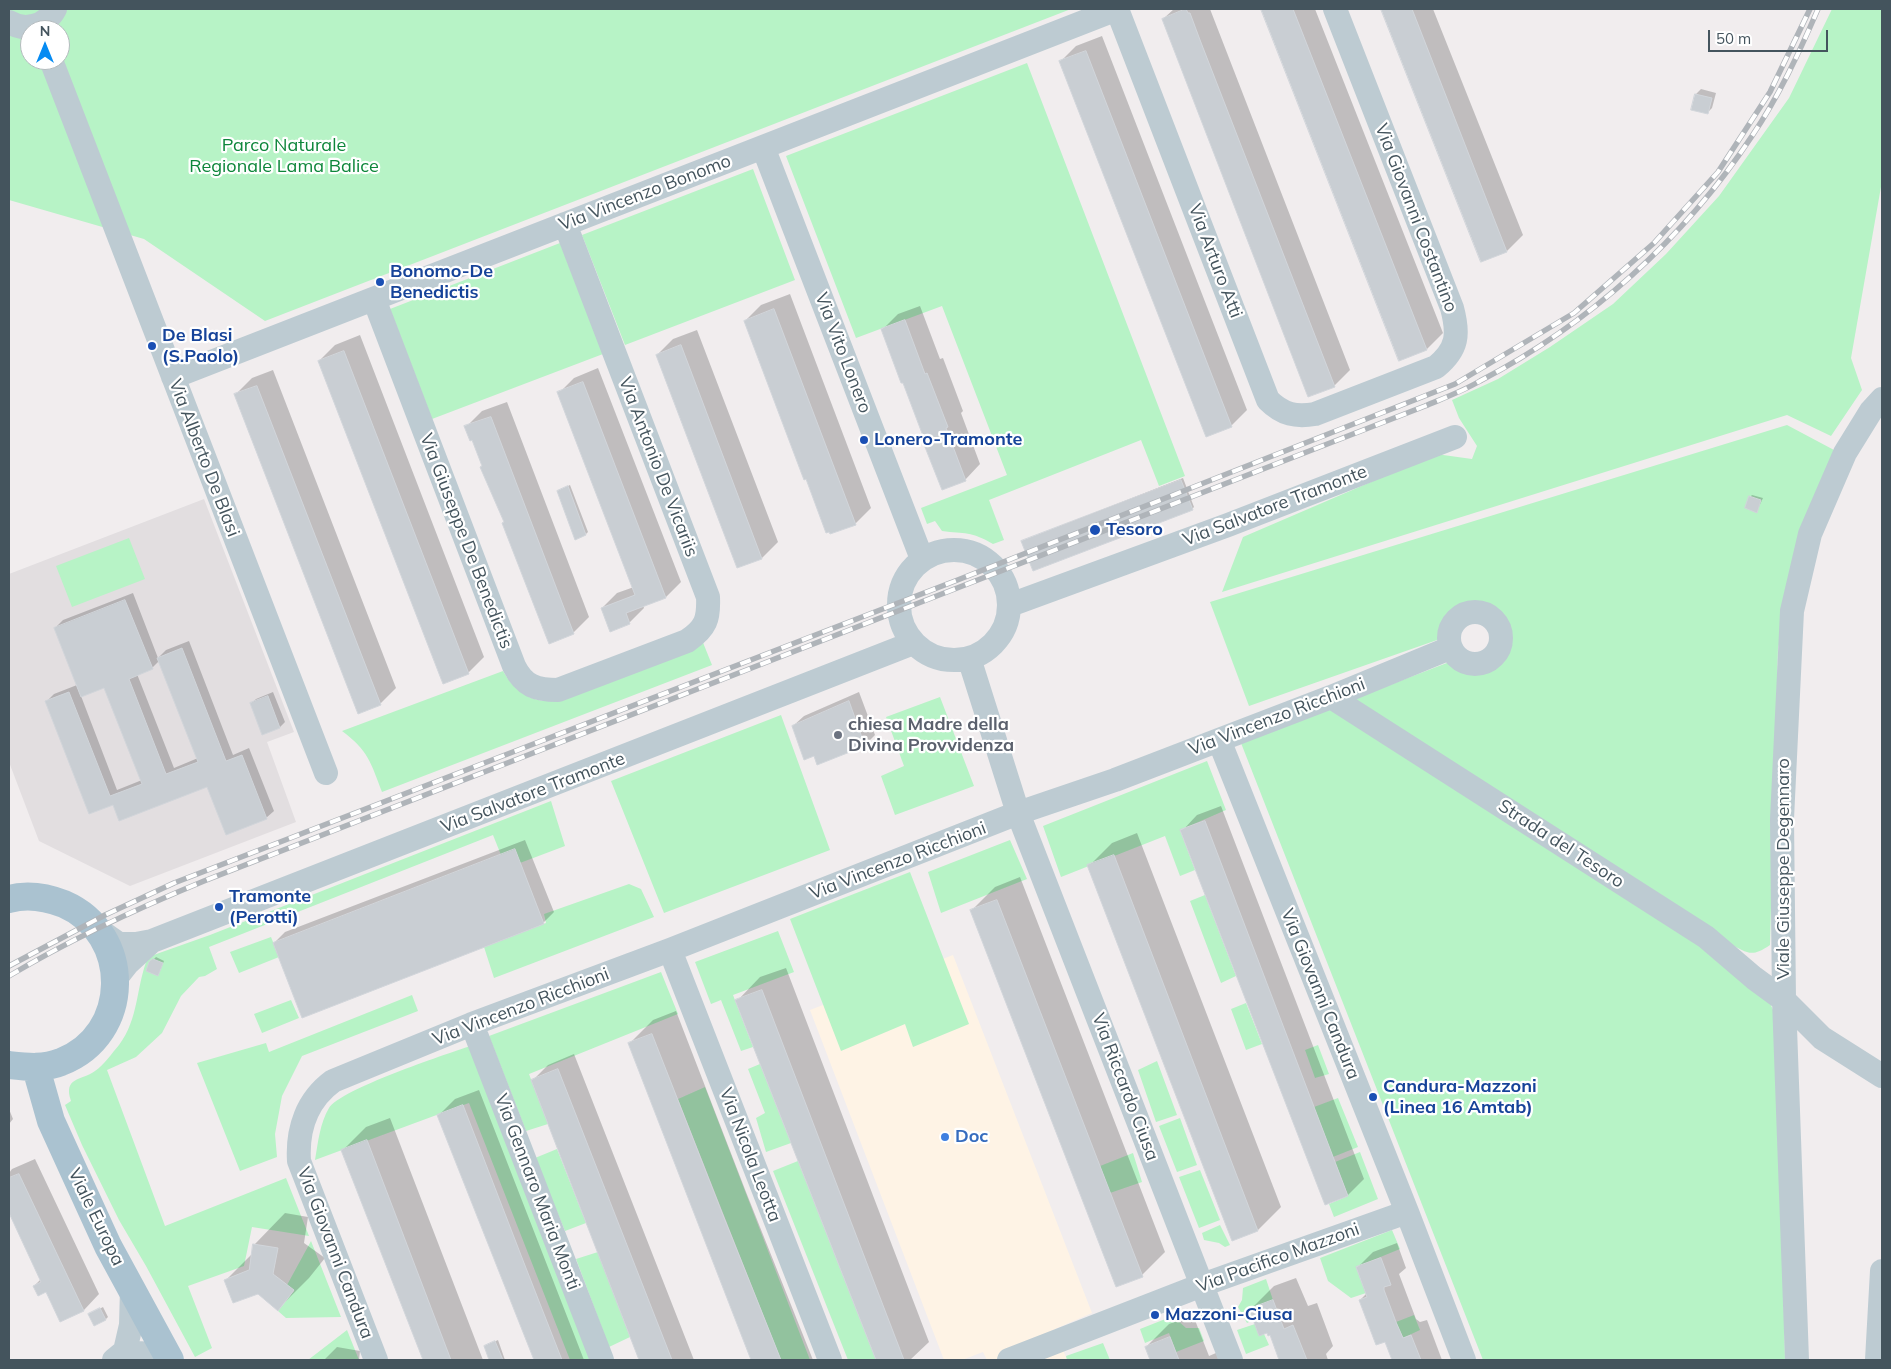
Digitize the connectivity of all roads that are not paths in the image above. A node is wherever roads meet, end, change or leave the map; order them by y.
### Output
1 (55, 9) edge
2 (1117, 9) edge
3 (1335, 9) edge
4 (46, 20) edge
5 (55, 70) edge
6 (764, 147) junction
7 (565, 224) junction
8 (374, 299) junction
9 (173, 377) junction
10 (1380, 389) joint
11 (1882, 399) edge
12 (1455, 437) dead end
13 (922, 559) junction
14 (1010, 605) junction
15 (913, 643) junction
16 (1450, 648) dead end
17 (969, 658) junction
18 (623, 665) joint
19 (1331, 697) junction
20 (1219, 740) junction
21 (326, 773) dead end
22 (1018, 813) junction
23 (9, 899) edge
24 (99, 930) junction
25 (152, 941) junction
26 (670, 950) junction
27 (116, 978) junction
28 (1784, 1000) junction
29 (472, 1024) junction
30 (9, 1065) edge
31 (36, 1068) junction
32 (347, 1075) joint
33 (1882, 1076) edge
34 (1408, 1212) junction
35 (1882, 1271) edge
36 (1202, 1284) junction
37 (132, 1289) junction
38 (119, 1356) edge
39 (169, 1358) edge
40 (376, 1360) edge
41 (602, 1360) edge
42 (830, 1360) edge
43 (1009, 1360) edge
44 (1231, 1360) edge
45 (1464, 1360) edge
46 (1797, 1360) edge
47 (1877, 1360) edge

1 - 4 street
2 - 6 street, Via Vincenzo Bonomo
2 - 10 street, Via Arturo Atti
3 - 10 street, Via Giovanni Costantino
5 - 9 street, Via Alberto De Blasi
6 - 7 street, Via Vincenzo Bonomo
6 - 13 street, Via Vito Lonero
7 - 8 street, Via Vincenzo Bonomo
7 - 18 street, Via Antonio De Vicariis
8 - 9 street, Via Vincenzo Bonomo
8 - 18 street, Via Giuseppe De Benedictis
9 - 21 street, Via Alberto De Blasi
11 - 28 street, Viale Giuseppe Degennaro
12 - 14 street, Via Salvatore Tramonte
13 - 14 street
13 - 15 street
14 - 17 street
15 - 17 street
15 - 25 street, Via Salvatore Tramonte
16 - 19 street, Via Vincenzo Ricchioni
17 - 22 street, Via Riccardo Ciusa
19 - 20 street, Via Vincenzo Ricchioni
19 - 28 street, Strada del Tesoro
20 - 22 street, Via Vincenzo Ricchioni
20 - 34 street, Via Giovanni Candura
22 - 26 street, Via Vincenzo Ricchioni
22 - 36 street, Via Riccardo Ciusa
23 - 24 main road
24 - 25 street
24 - 27 main road
25 - 27 street
26 - 29 street, Via Vincenzo Ricchioni
26 - 42 street, Via Nicola Leotta
27 - 31 main road
28 - 33 street, Strada del Tesoro
28 - 46 street, Viale Giuseppe Degennaro
29 - 32 street, Via Vincenzo Ricchioni
29 - 41 street, Via Gennaro Maria Monti
30 - 31 main road
31 - 37 main road, Viale Europa
32 - 40 street, Via Giovanni Candura
34 - 36 street, Via Pacifico Mazzoni
34 - 45 street, Via Giovanni Candura
35 - 47 street
36 - 43 street, Via Pacifico Mazzoni
36 - 44 street, Via Riccardo Ciusa
37 - 38 street
37 - 39 main road, Viale Europa
38 - 39 street

